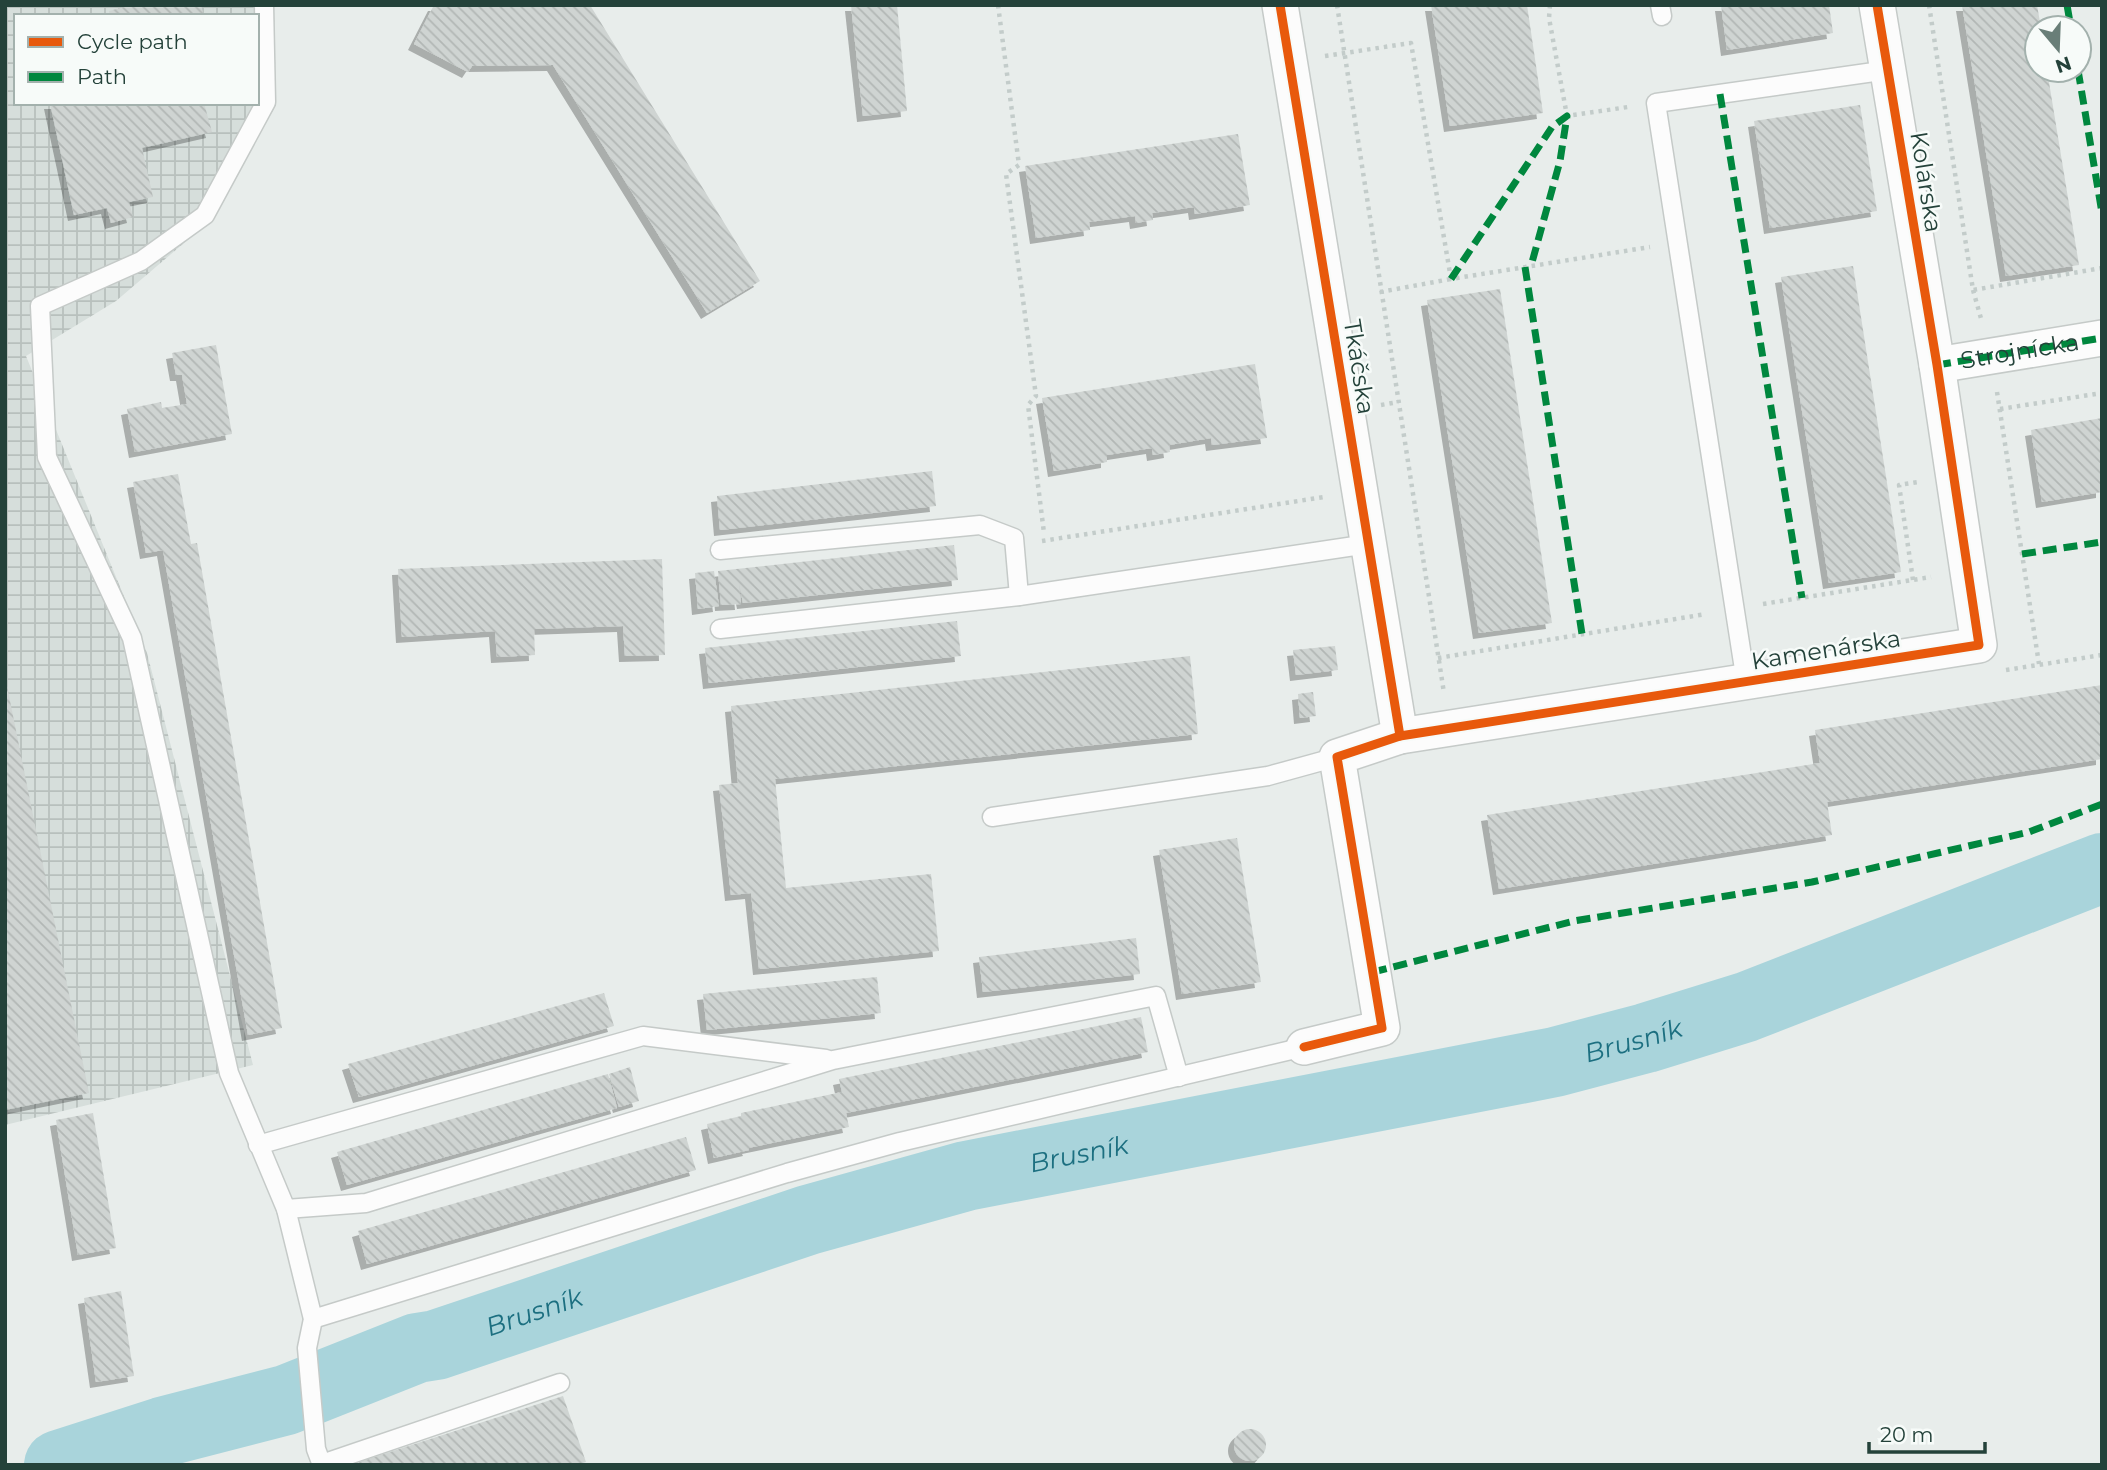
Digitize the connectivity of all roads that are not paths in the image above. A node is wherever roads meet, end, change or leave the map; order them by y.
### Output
1 (264, 5) edge
2 (1280, 5) edge
3 (1877, 5) edge
4 (1888, 71) junction
5 (2102, 338) edge
6 (1937, 365) junction
7 (1368, 544) junction
8 (720, 550) dead end
9 (1020, 596) junction
10 (720, 629) dead end
11 (1746, 682) junction
12 (1400, 736) junction
13 (1337, 757) junction
14 (992, 817) dead end
15 (1304, 1047) joint
16 (833, 1060) junction
17 (1179, 1077) junction
18 (258, 1145) junction
19 (286, 1209) junction
20 (313, 1319) junction
21 (560, 1383) dead end
22 (320, 1459) edge

1 - 18 lane
2 - 7 street, Tkáčska
3 - 4 street, Kolárska
4 - 6 street, Kolárska
4 - 11 lane
5 - 6 street, Strojnícka
6 - 11 street, Kamenárska
7 - 9 lane
7 - 12 street, Tkáčska
8 - 9 lane
9 - 10 lane
11 - 12 street, Kamenárska
12 - 13 street, Kamenárska
13 - 14 lane
13 - 15 street
15 - 17 lane
16 - 17 lane
16 - 18 lane
16 - 19 lane
17 - 20 lane
18 - 19 lane
19 - 20 lane
20 - 22 lane
21 - 22 lane

